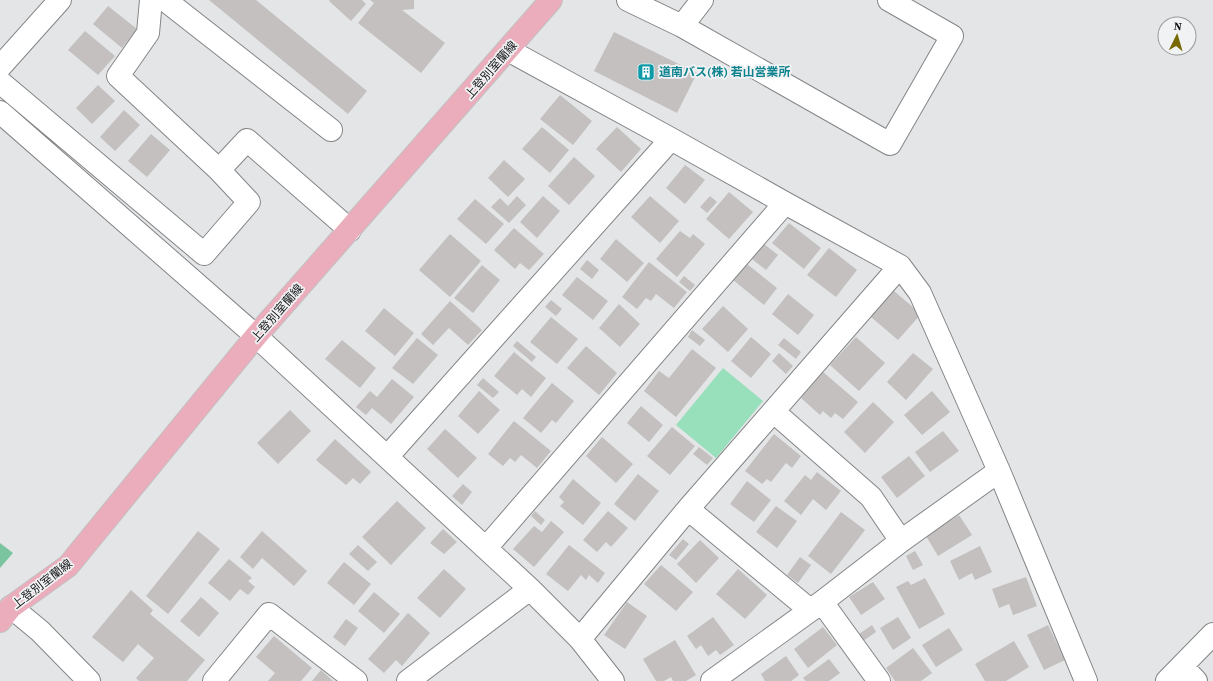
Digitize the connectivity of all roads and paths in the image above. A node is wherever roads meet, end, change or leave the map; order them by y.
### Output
1 (60, 0) edge
2 (150, 0) edge
3 (165, 0) edge
4 (551, 0) edge
5 (628, 0) edge
6 (702, 0) edge
7 (889, 0) edge
8 (682, 26) junction
9 (508, 50) junction
10 (0, 67) edge
11 (0, 82) edge
12 (0, 112) edge
13 (331, 130) dead end
14 (671, 138) junction
15 (219, 170) junction
16 (785, 203) junction
17 (350, 230) junction
18 (900, 266) junction
19 (256, 336) junction
20 (774, 412) junction
21 (387, 457) junction
22 (999, 471) junction
23 (688, 509) junction
24 (901, 540) junction
25 (486, 548) junction
26 (530, 589) junction
27 (816, 606) junction
28 (6, 614) edge
29 (1213, 634) edge
30 (580, 639) junction
31 (1182, 676) edge
32 (89, 681) edge
33 (214, 681) edge
34 (356, 681) edge
35 (408, 681) edge
36 (613, 681) edge
37 (712, 681) edge
38 (879, 681) edge
39 (1086, 681) edge

1 - 10 street
2 - 15 street
3 - 13 street
4 - 9 main road, 上登別室蘭線
5 - 8 street
6 - 8 street
7 - 8 street
9 - 14 street
9 - 17 main road, 上登別室蘭線
11 - 15 street
12 - 19 street
14 - 16 street
14 - 21 street
15 - 17 street
16 - 18 street
16 - 25 street
17 - 19 main road, 上登別室蘭線
18 - 20 street
18 - 22 street
19 - 21 street
19 - 28 main road, 上登別室蘭線
20 - 23 street
20 - 24 street
21 - 25 street
22 - 24 street
22 - 39 street
23 - 27 street
23 - 30 street
24 - 27 street
25 - 26 street
26 - 30 street
26 - 35 street
27 - 37 street
27 - 38 street
28 - 32 street
29 - 31 street
30 - 36 street
33 - 34 street

